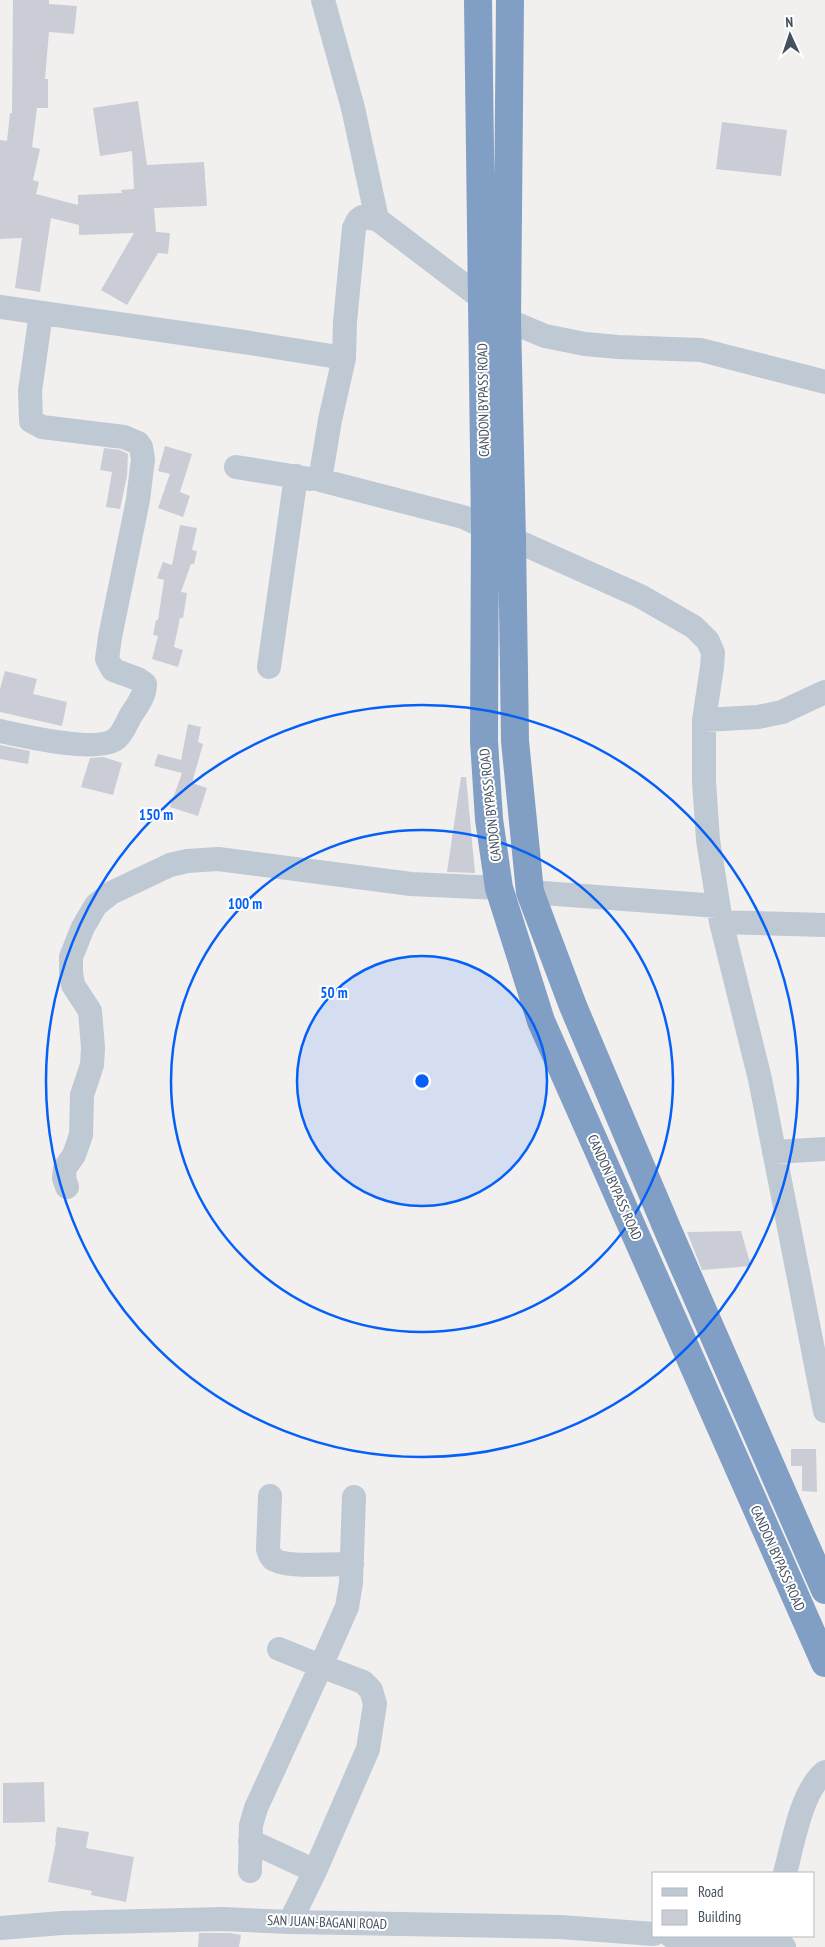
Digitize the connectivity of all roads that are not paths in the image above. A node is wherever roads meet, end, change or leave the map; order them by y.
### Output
1 (323, 0) edge
2 (478, 0) edge
3 (510, 0) edge
4 (377, 219) junction
5 (481, 298) junction
6 (0, 307) edge
7 (41, 313) junction
8 (506, 320) junction
9 (344, 358) junction
10 (825, 382) edge
11 (236, 467) dead end
12 (296, 476) junction
13 (320, 480) junction
14 (485, 528) junction
15 (512, 540) junction
16 (269, 667) dead end
17 (825, 692) edge
18 (704, 720) junction
19 (0, 731) edge
20 (500, 888) junction
21 (530, 892) junction
22 (720, 914) junction
23 (825, 925) edge
24 (825, 1149) edge
25 (774, 1152) junction
26 (67, 1187) dead end
27 (669, 1233) junction
28 (641, 1246) junction
29 (825, 1411) edge
30 (270, 1496) dead end
31 (354, 1497) dead end
32 (352, 1564) junction
33 (825, 1590) edge
34 (279, 1649) dead end
35 (825, 1663) edge
36 (321, 1666) junction
37 (825, 1772) edge
38 (250, 1841) junction
39 (250, 1871) dead end
40 (315, 1871) junction
41 (785, 1872) edge
42 (290, 1922) junction
43 (0, 1928) edge
44 (652, 1934) edge
45 (678, 1937) edge
46 (772, 1942) edge
47 (727, 1944) edge

1 - 4 street
2 - 5 highway, CANDON BYPASS ROAD
3 - 8 highway, CANDON BYPASS ROAD
4 - 5 street
4 - 9 street
5 - 8 street
5 - 14 highway, CANDON BYPASS ROAD
6 - 7 street
7 - 9 street
7 - 19 street
8 - 10 street
8 - 15 highway, CANDON BYPASS ROAD
9 - 13 street
11 - 12 street
12 - 13 street
12 - 16 street
13 - 14 street
14 - 15 street
14 - 20 highway, CANDON BYPASS ROAD
15 - 18 street
15 - 21 highway, CANDON BYPASS ROAD
17 - 18 street
18 - 22 street
20 - 26 street
20 - 28 highway, CANDON BYPASS ROAD
21 - 22 street
21 - 27 highway, CANDON BYPASS ROAD
22 - 23 street
22 - 25 street
24 - 25 street
25 - 29 street
27 - 28 highway
27 - 33 highway, CANDON BYPASS ROAD
28 - 35 highway, CANDON BYPASS ROAD
30 - 32 street
31 - 32 street
32 - 36 street
34 - 36 street
36 - 38 street
36 - 40 street
37 - 41 street
38 - 39 street
38 - 40 street
40 - 42 street
42 - 43 street, SAN JUAN-BAGANI ROAD
42 - 44 street, SAN JUAN-BAGANI ROAD
45 - 47 street
46 - 47 street

